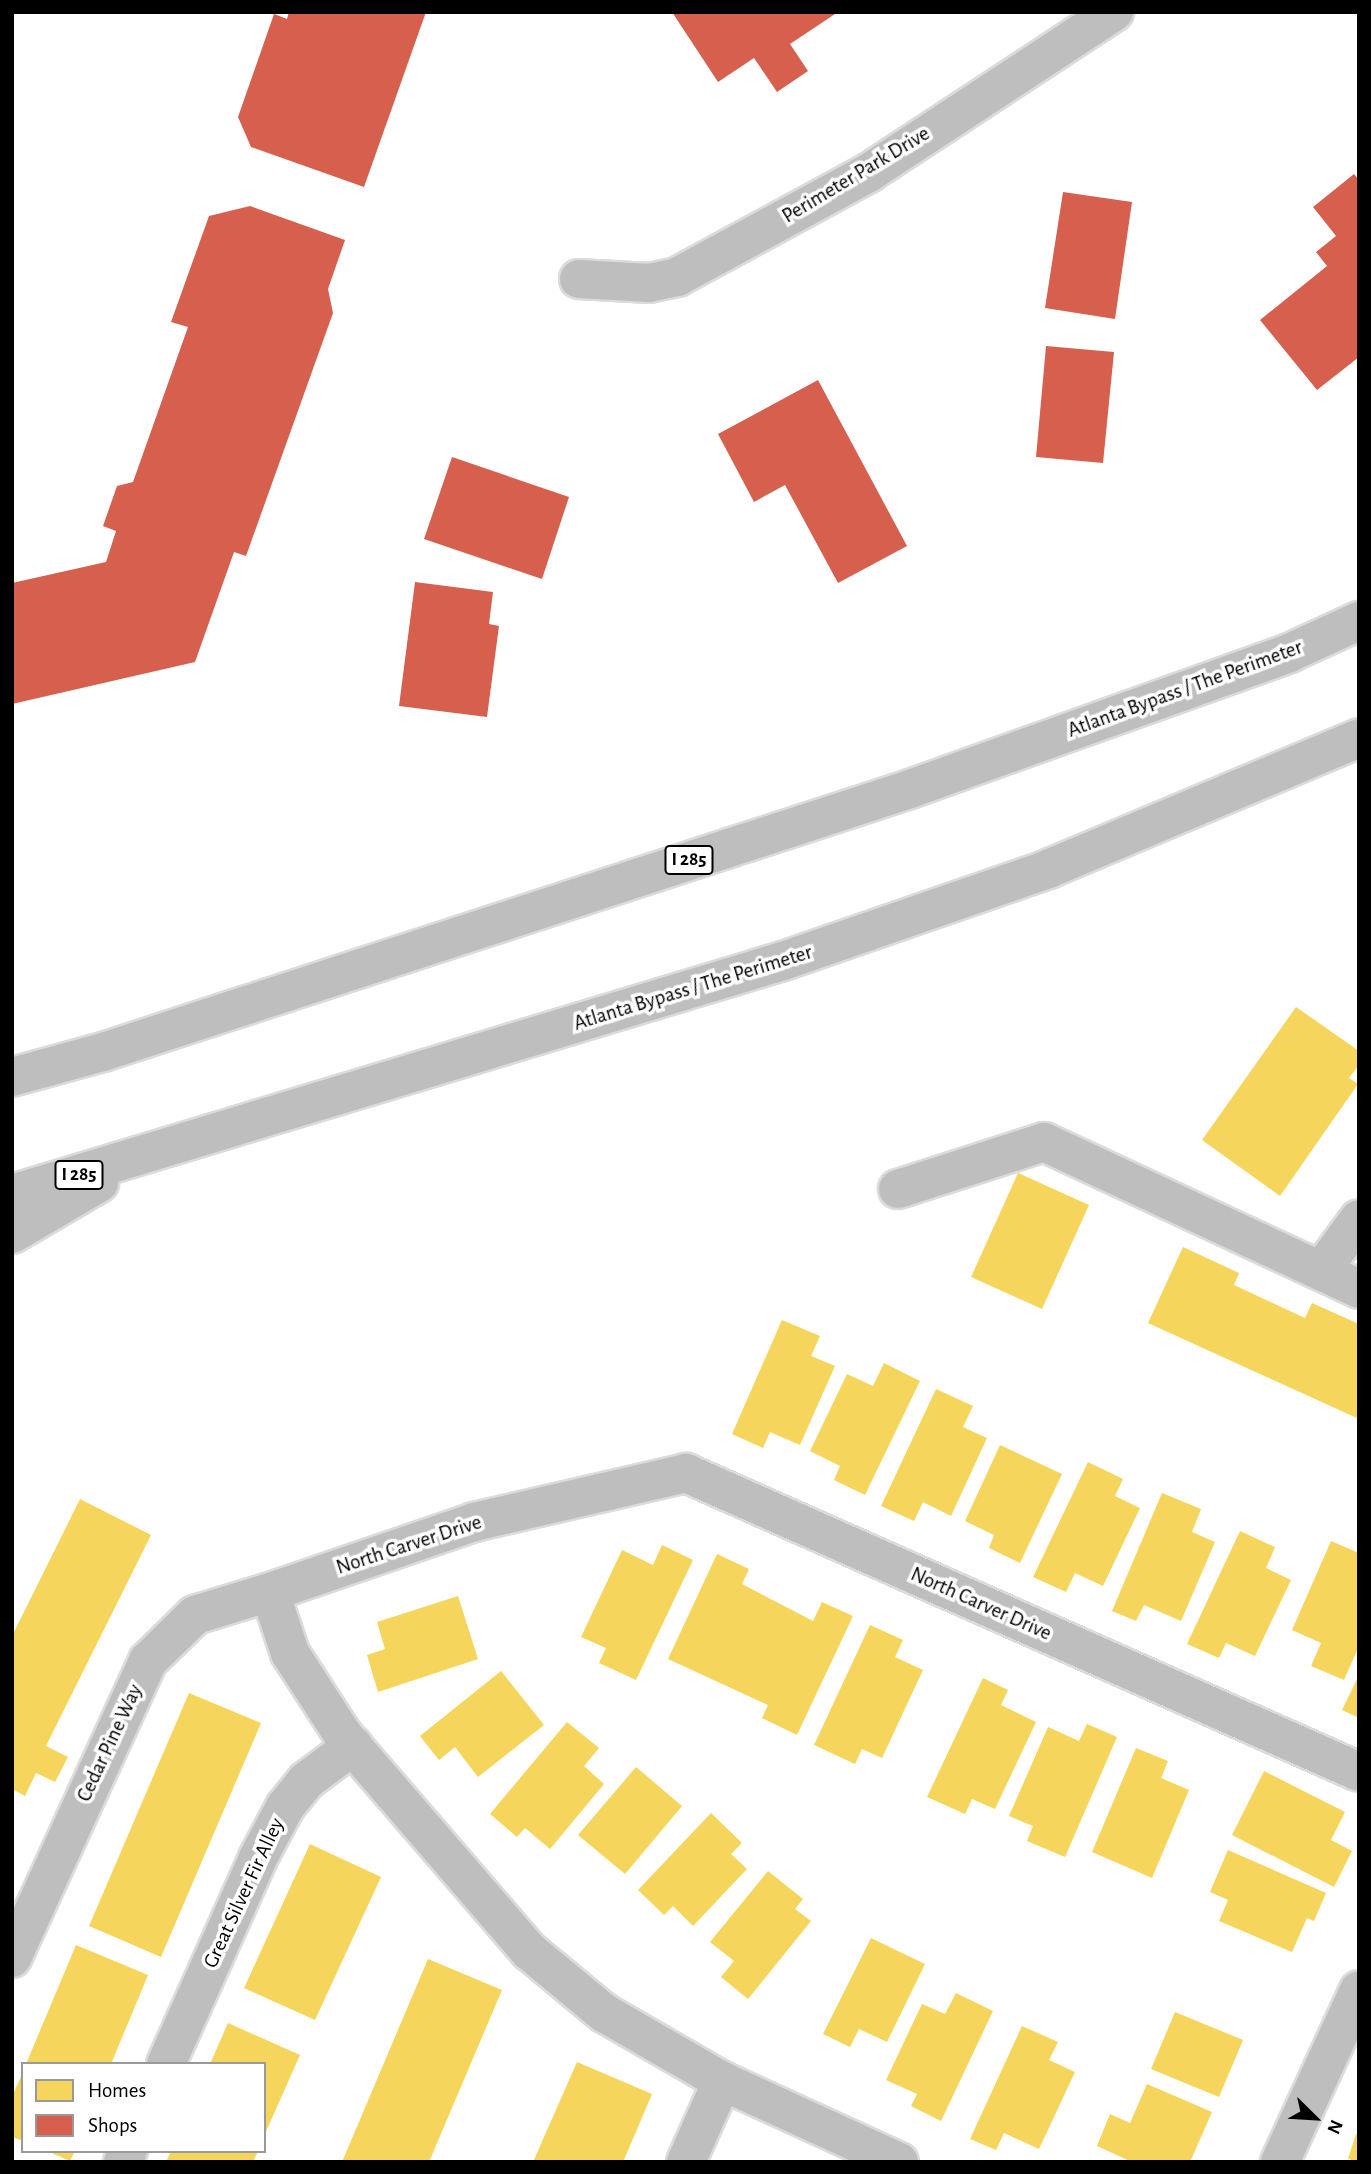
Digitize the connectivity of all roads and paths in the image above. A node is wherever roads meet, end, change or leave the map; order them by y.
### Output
1 (1114, 12) edge
2 (579, 279) dead end
3 (1359, 621) edge
4 (1359, 738) edge
5 (12, 1077) edge
6 (146, 1155) junction
7 (898, 1189) dead end
8 (12, 1194) edge
9 (1359, 1219) edge
10 (12, 1234) edge
11 (1321, 1271) junction
12 (1359, 1289) edge
13 (270, 1591) junction
14 (353, 1746) junction
15 (1359, 1772) edge
16 (12, 1958) edge
17 (1359, 1990) edge
18 (167, 2062) edge
19 (722, 2081) junction
20 (686, 2162) edge
21 (899, 2162) edge
22 (1280, 2162) edge

1 - 2 main road, Perimeter Park Drive
3 - 5 main road, Atlanta Bypass / The Perimeter / I 285
4 - 6 main road, Atlanta Bypass / The Perimeter / I 285
6 - 8 main road, Atlanta Bypass / The Perimeter / I 285
6 - 10 main road
7 - 11 main road
9 - 11 main road
11 - 12 main road
13 - 14 main road
13 - 15 main road, North Carver Drive
13 - 16 main road, Cedar Pine Way
14 - 18 main road, Great Silver Fir Alley
14 - 19 main road
17 - 22 main road
19 - 20 main road
19 - 21 main road

